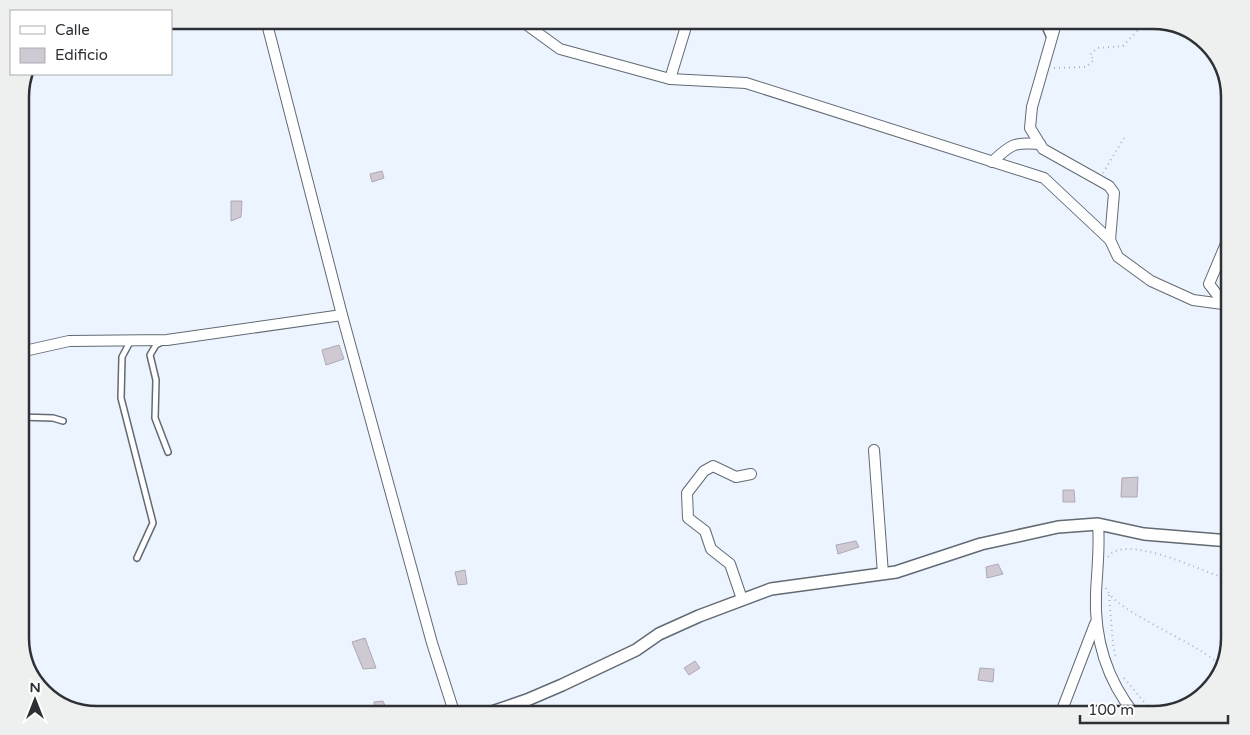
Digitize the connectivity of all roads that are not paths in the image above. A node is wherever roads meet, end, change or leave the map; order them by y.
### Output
1 (268, 29) edge
2 (532, 29) edge
3 (685, 29) edge
4 (1046, 29) edge
5 (1054, 29) edge
6 (1051, 40) junction
7 (670, 79) junction
8 (1040, 144) junction
9 (992, 162) junction
10 (1110, 240) junction
11 (1221, 255) edge
12 (1221, 298) edge
13 (1221, 304) edge
14 (342, 315) junction
15 (132, 340) junction
16 (167, 340) junction
17 (29, 350) edge
18 (29, 417) edge
19 (63, 422) dead end
20 (874, 450) dead end
21 (168, 452) dead end
22 (751, 474) dead end
23 (1098, 524) junction
24 (1221, 540) edge
25 (137, 558) dead end
26 (883, 574) junction
27 (742, 599) junction
28 (1096, 621) junction
29 (451, 706) edge
30 (509, 706) edge
31 (1063, 706) edge
32 (1128, 706) edge

1 - 14 street
2 - 7 street
3 - 7 street
4 - 6 lane
5 - 6 street
6 - 8 street
7 - 9 street
8 - 9 street
8 - 10 street
9 - 10 street
10 - 13 street
11 - 12 street
14 - 16 street
14 - 29 street
15 - 16 street
15 - 17 street
15 - 25 lane
16 - 21 lane
18 - 19 lane
20 - 26 street
22 - 27 street
23 - 24 street
23 - 26 street
23 - 28 street
26 - 27 street
27 - 30 street
28 - 31 street
28 - 32 street

